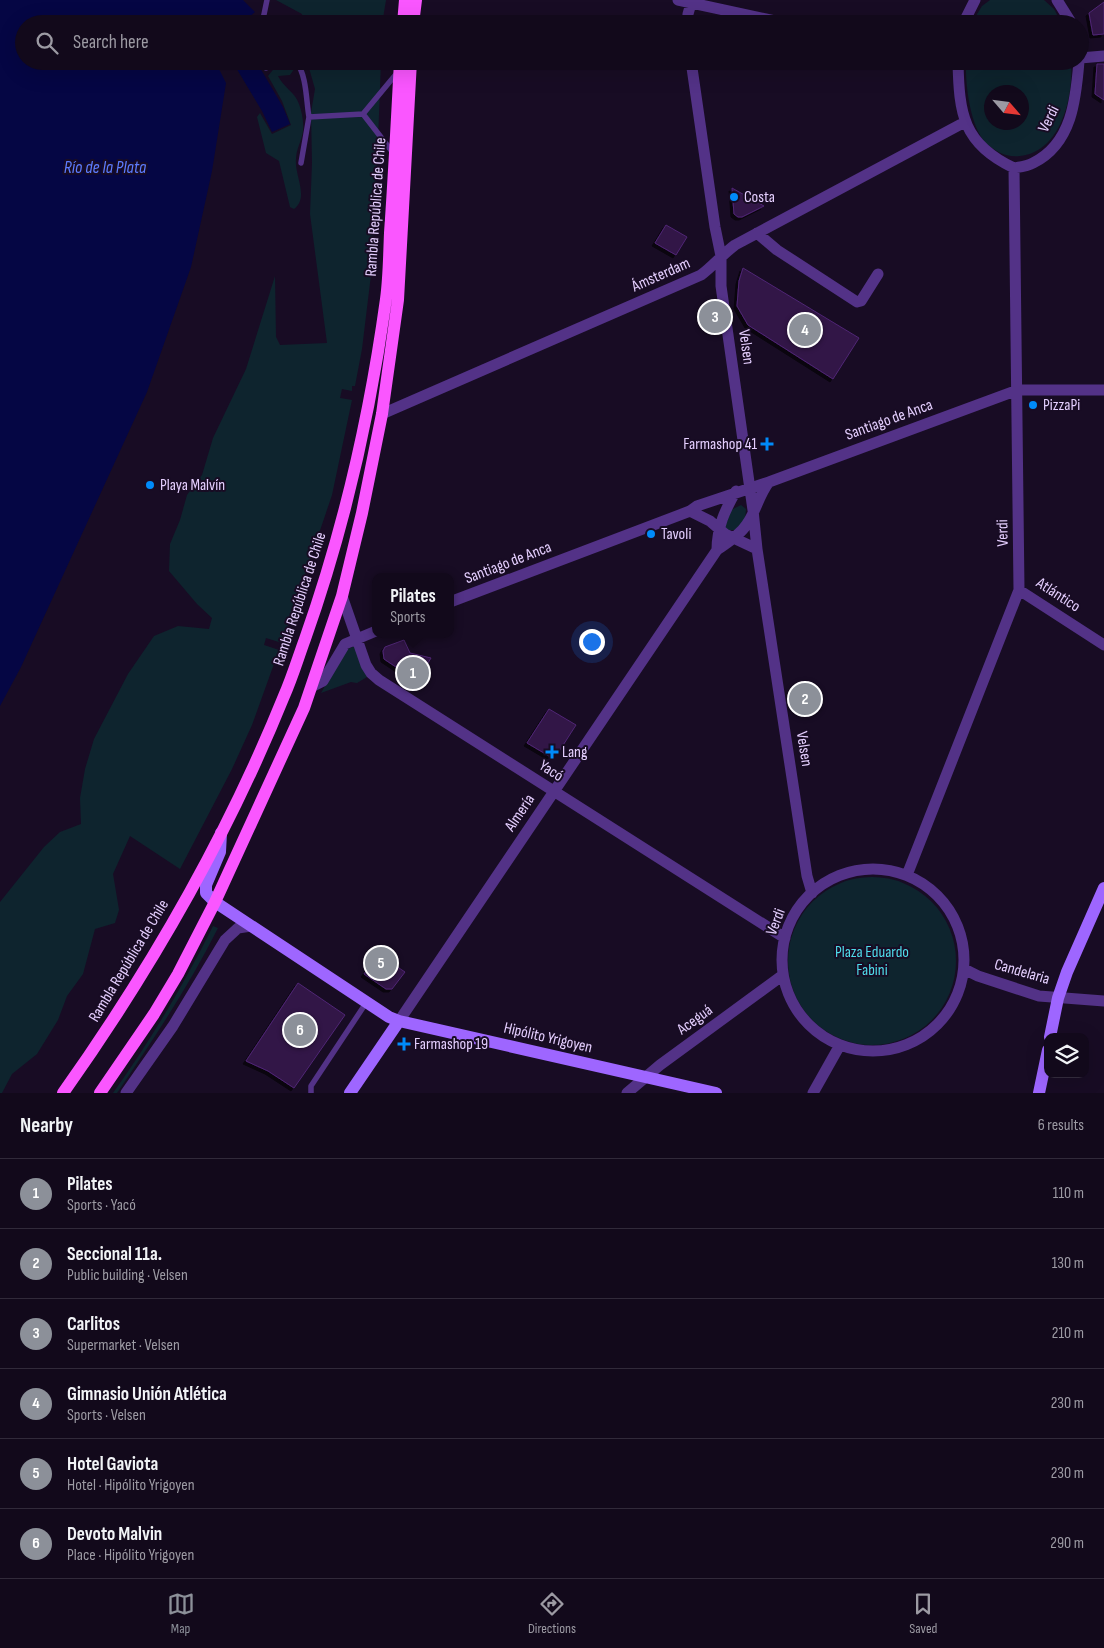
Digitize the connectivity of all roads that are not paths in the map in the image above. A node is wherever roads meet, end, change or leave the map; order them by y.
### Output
1 (267, 0) edge
2 (405, 0) edge
3 (416, 0) edge
4 (678, 0) edge
5 (975, 0) edge
6 (1057, 0) edge
7 (692, 1) edge
8 (264, 15) edge
9 (404, 15) edge
10 (415, 15) edge
11 (689, 15) edge
12 (752, 15) edge
13 (968, 15) edge
14 (1066, 15) edge
15 (1104, 56) edge
16 (1089, 58) edge
17 (301, 70) edge
18 (396, 70) edge
19 (400, 70) edge
20 (411, 70) edge
21 (692, 70) edge
22 (958, 70) edge
23 (1079, 70) edge
24 (363, 114) junction
25 (309, 117) junction
26 (964, 122) junction
27 (396, 156) junction
28 (301, 163) dead end
29 (1014, 168) junction
30 (757, 233) junction
31 (721, 256) junction
32 (878, 274) dead end
33 (1018, 390) junction
34 (1104, 390) edge
35 (382, 414) junction
36 (747, 472) junction
37 (768, 482) junction
38 (750, 489) junction
39 (734, 494) junction
40 (753, 510) junction
41 (690, 511) junction
42 (718, 529) junction
43 (734, 538) junction
44 (757, 549) junction
45 (717, 550) junction
46 (1020, 590) junction
47 (342, 596) junction
48 (454, 600) edge
49 (372, 633) edge
50 (358, 638) junction
51 (1104, 644) edge
52 (313, 686) junction
53 (554, 792) junction
54 (222, 830) junction
55 (907, 875) junction
56 (1104, 888) edge
57 (812, 892) junction
58 (215, 902) junction
59 (251, 926) junction
60 (785, 938) junction
61 (964, 969) junction
62 (783, 975) junction
63 (1058, 998) junction
64 (1104, 1001) edge
65 (366, 1003) junction
66 (399, 1021) junction
67 (1051, 1033) edge
68 (840, 1045) junction
69 (1044, 1069) edge
70 (646, 1077) junction
71 (63, 1093) edge
72 (100, 1093) edge
73 (126, 1093) edge
74 (311, 1093) edge
75 (350, 1093) edge
76 (628, 1093) edge
77 (716, 1093) edge
78 (813, 1093) edge
79 (1039, 1093) edge

1 - 8 lane
2 - 9 main road
3 - 10 main road
4 - 7 street
5 - 13 street
6 - 14 street
7 - 11 street
7 - 12 street
15 - 16 street
17 - 25 lane
18 - 24 lane
19 - 27 main road, Rambla República de Chile
20 - 35 main road, Rambla República de Chile
21 - 31 street, Velsen
22 - 26 street
23 - 29 street, Verdi
24 - 25 lane
24 - 27 lane
25 - 28 lane
26 - 29 street
26 - 30 street, Ámsterdam
27 - 54 main road, Rambla República de Chile
29 - 33 street, Verdi
30 - 31 street, Ámsterdam
30 - 32 street
31 - 35 street, Ámsterdam
31 - 36 street, Velsen
33 - 34 street, Santiago de Anca
33 - 37 street, Santiago de Anca
33 - 46 street, Verdi
35 - 47 main road, Rambla República de Chile
36 - 38 street, Velsen
36 - 39 street
37 - 38 street, Santiago de Anca
37 - 40 street, Almería
38 - 39 street, Santiago de Anca
38 - 40 street, Velsen
39 - 41 street, Santiago de Anca
39 - 42 street
40 - 43 street, Almería
40 - 44 street, Velsen
41 - 42 street
41 - 48 street, Santiago de Anca
42 - 43 street
42 - 45 street
43 - 44 street
43 - 45 street, Almería
44 - 57 street, Velsen
45 - 53 street, Almería
46 - 51 street, Atlántico
46 - 55 street, Verdi
47 - 50 street, Yacó
47 - 52 main road, Rambla República de Chile
49 - 50 street
50 - 52 street
50 - 53 street, Yacó
52 - 58 main road, Rambla República de Chile
53 - 60 street, Yacó
53 - 66 street, Almería
54 - 58 street
54 - 71 main road, Rambla República de Chile
55 - 57 street, Verdi
55 - 61 street, Verdi
56 - 63 street
57 - 60 street, Verdi
58 - 59 street, Hipólito Yrigoyen
58 - 72 main road, Rambla República de Chile
59 - 65 street, Hipólito Yrigoyen
59 - 73 street
60 - 62 street, Verdi
61 - 63 street, Candelaria
61 - 68 street, Verdi
62 - 68 street, Verdi
62 - 70 street, Aceguá
63 - 64 street, Candelaria
63 - 67 street
65 - 66 street, Hipólito Yrigoyen
65 - 74 lane
66 - 70 street, Hipólito Yrigoyen
66 - 75 street, Almería
68 - 78 street
69 - 79 street
70 - 76 street, Aceguá
70 - 77 street, Hipólito Yrigoyen

